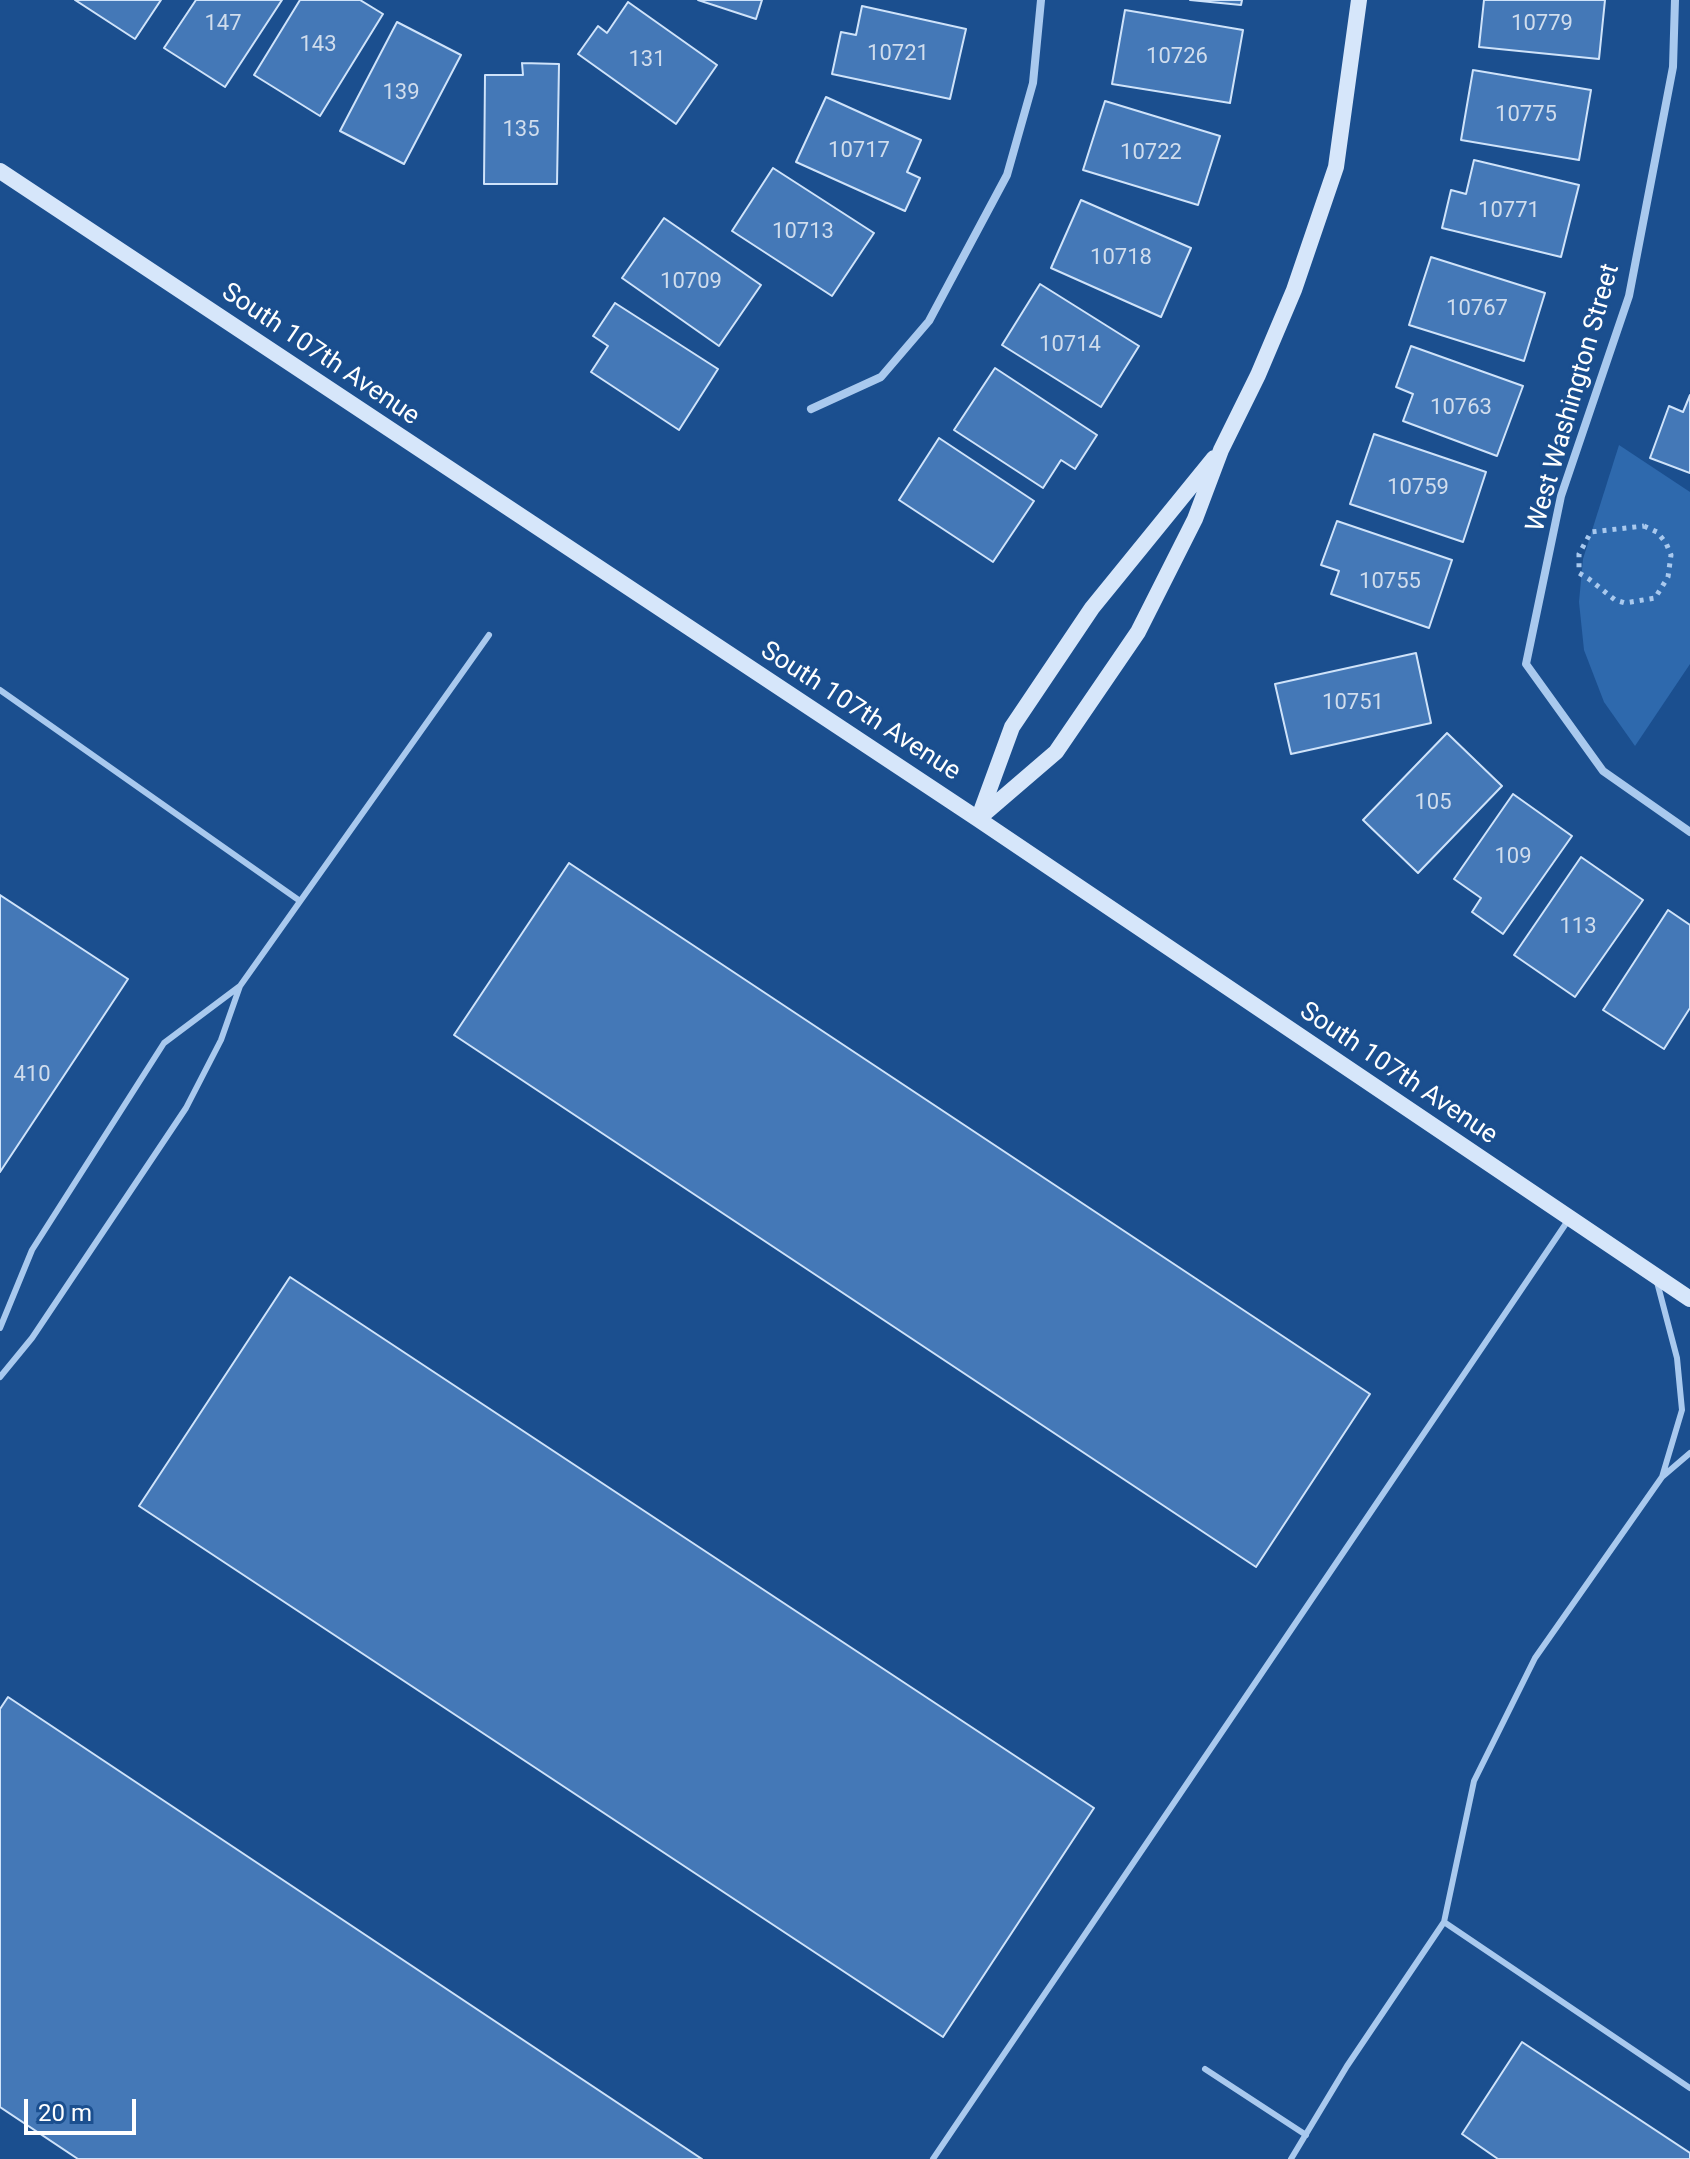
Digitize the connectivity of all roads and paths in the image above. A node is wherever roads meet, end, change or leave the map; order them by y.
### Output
1 (1041, 0) edge
2 (1359, 0) edge
3 (1675, 0) edge
4 (0, 171) edge
5 (811, 409) dead end
6 (1221, 450) junction
7 (1591, 532) joint
8 (489, 635) dead end
9 (0, 690) edge
10 (978, 819) junction
11 (1690, 832) edge
12 (300, 901) junction
13 (240, 986) junction
14 (1569, 1219) junction
15 (1655, 1275) junction
16 (1690, 1299) edge
17 (0, 1328) edge
18 (0, 1377) edge
19 (1690, 1453) edge
20 (1662, 1477) junction
21 (1444, 1922) junction
22 (1205, 2069) dead end
23 (1690, 2088) edge
24 (1306, 2135) junction
25 (933, 2159) edge
26 (1291, 2159) edge

1 - 5 street
2 - 6 main road
3 - 11 street, West Washington Street
4 - 10 main road, South 107th Avenue
6 - 10 main road
6 - 10 main road
7 - 7 path
8 - 12 lane
9 - 12 lane
10 - 14 main road, South 107th Avenue
12 - 13 lane
13 - 17 lane
13 - 18 lane
14 - 15 main road, South 107th Avenue
14 - 25 lane
15 - 16 main road, South 107th Avenue
15 - 20 lane
19 - 20 lane
20 - 21 lane
21 - 23 lane
21 - 24 lane
22 - 24 lane
24 - 26 lane

